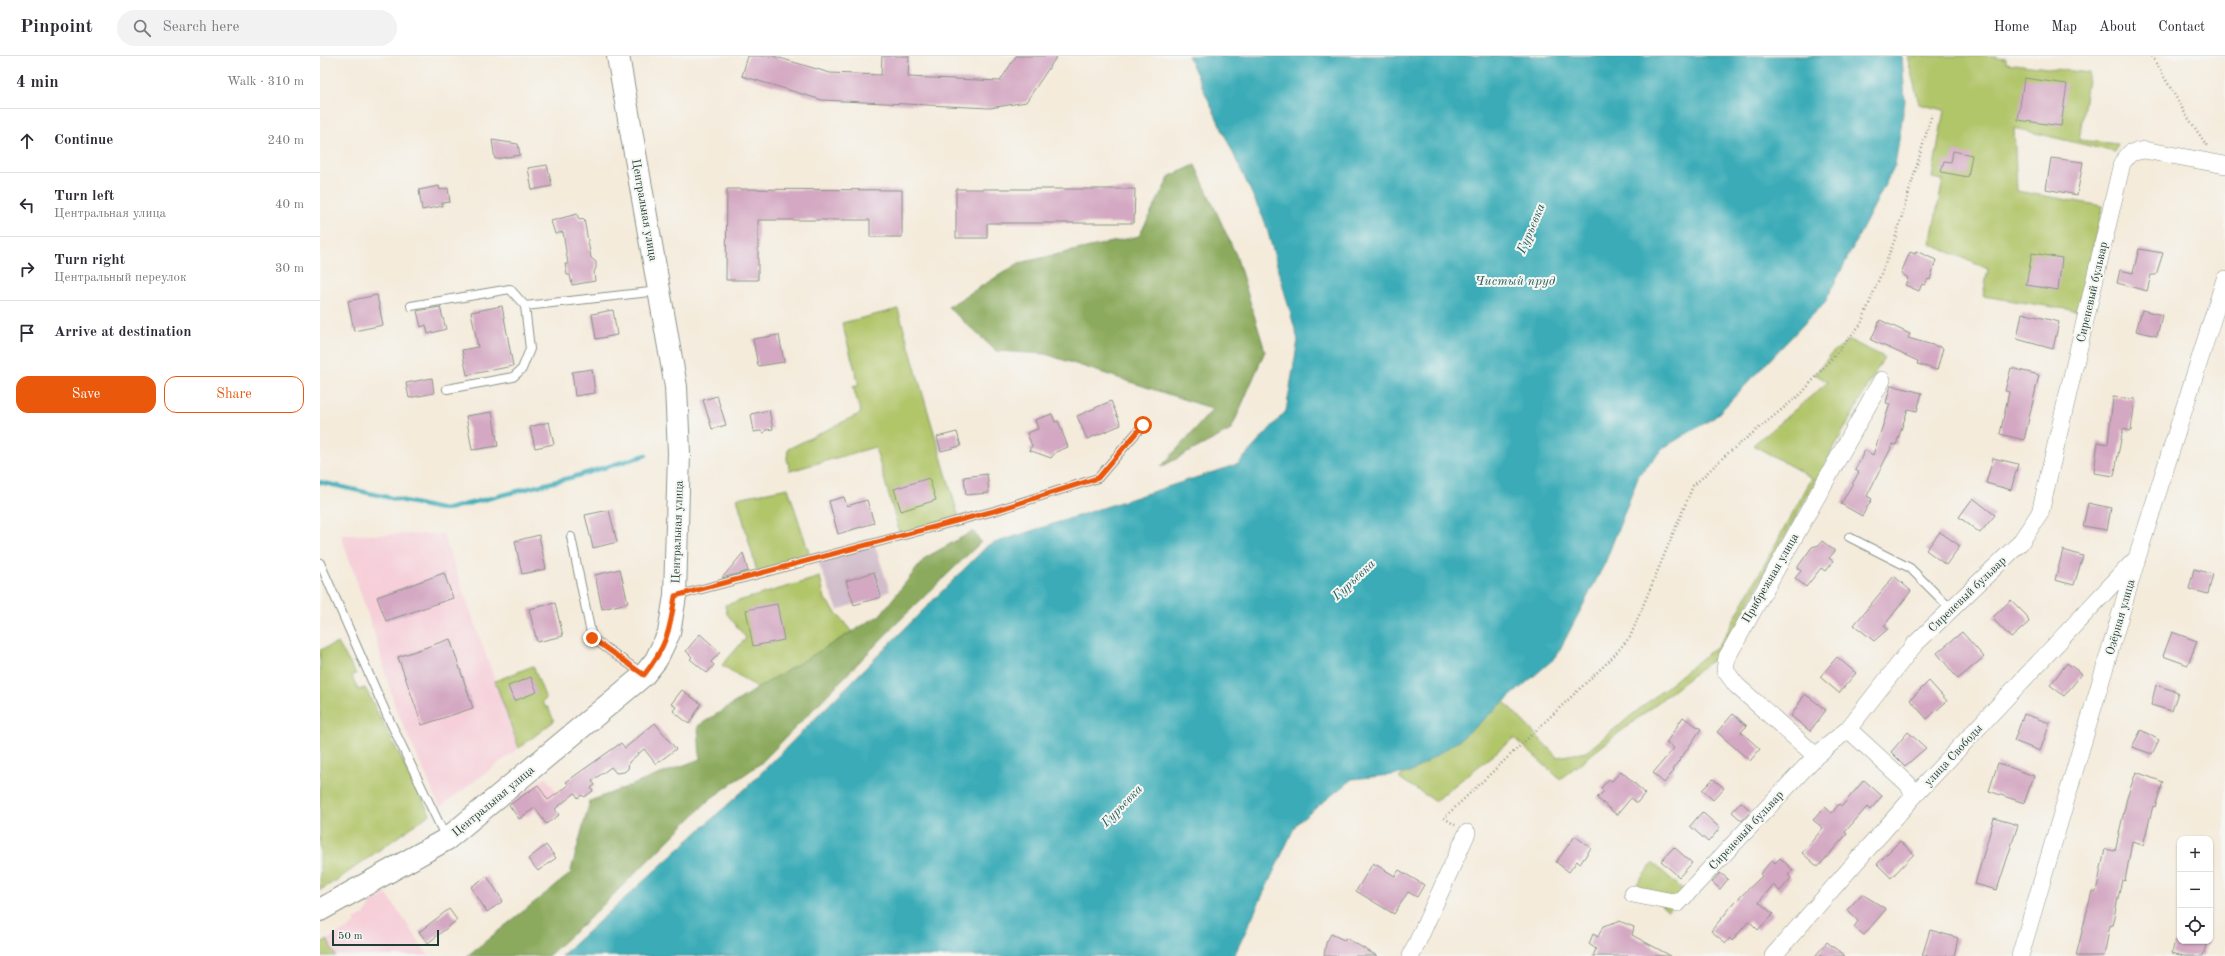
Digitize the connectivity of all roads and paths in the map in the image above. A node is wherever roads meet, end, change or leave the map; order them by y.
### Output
1 (618, 56) edge
2 (2152, 56) edge
3 (1932, 114) dead end
4 (2212, 152) dead end
5 (2225, 165) edge
6 (2225, 279) edge
7 (660, 291) junction
8 (411, 306) dead end
9 (525, 306) junction
10 (1882, 380) dead end
11 (447, 389) dead end
12 (1143, 425) dead end
13 (571, 537) dead end
14 (1849, 537) dead end
15 (2137, 558) junction
16 (320, 563) edge
17 (675, 596) junction
18 (1952, 609) junction
19 (644, 675) junction
20 (1848, 729) junction
21 (1816, 756) junction
22 (1914, 796) junction
23 (1467, 833) joint
24 (447, 839) junction
25 (1633, 894) dead end
26 (320, 910) edge
27 (1411, 956) edge
28 (1773, 956) edge
29 (2020, 956) edge

1 - 7 main road, Центральная улица
2 - 4 path
3 - 23 path
5 - 18 street, Сиреневый бульвар
6 - 15 street, Озёрная улица
7 - 9 lane
7 - 17 main road, Центральная улица
8 - 9 lane
9 - 11 lane
10 - 21 street, Прибрежная улица
12 - 17 lane
13 - 19 lane
14 - 18 lane
15 - 22 street, улица Свободы
15 - 29 street, Озёрная улица
16 - 24 lane
17 - 19 main road, Центральная улица
18 - 20 street, Сиреневый бульвар
19 - 24 main road, Центральная улица
20 - 21 street, Сиреневый бульвар
20 - 22 street
21 - 25 street, Сиреневый бульвар
22 - 28 street, улица Свободы
23 - 27 street
24 - 26 main road, Центральная улица

